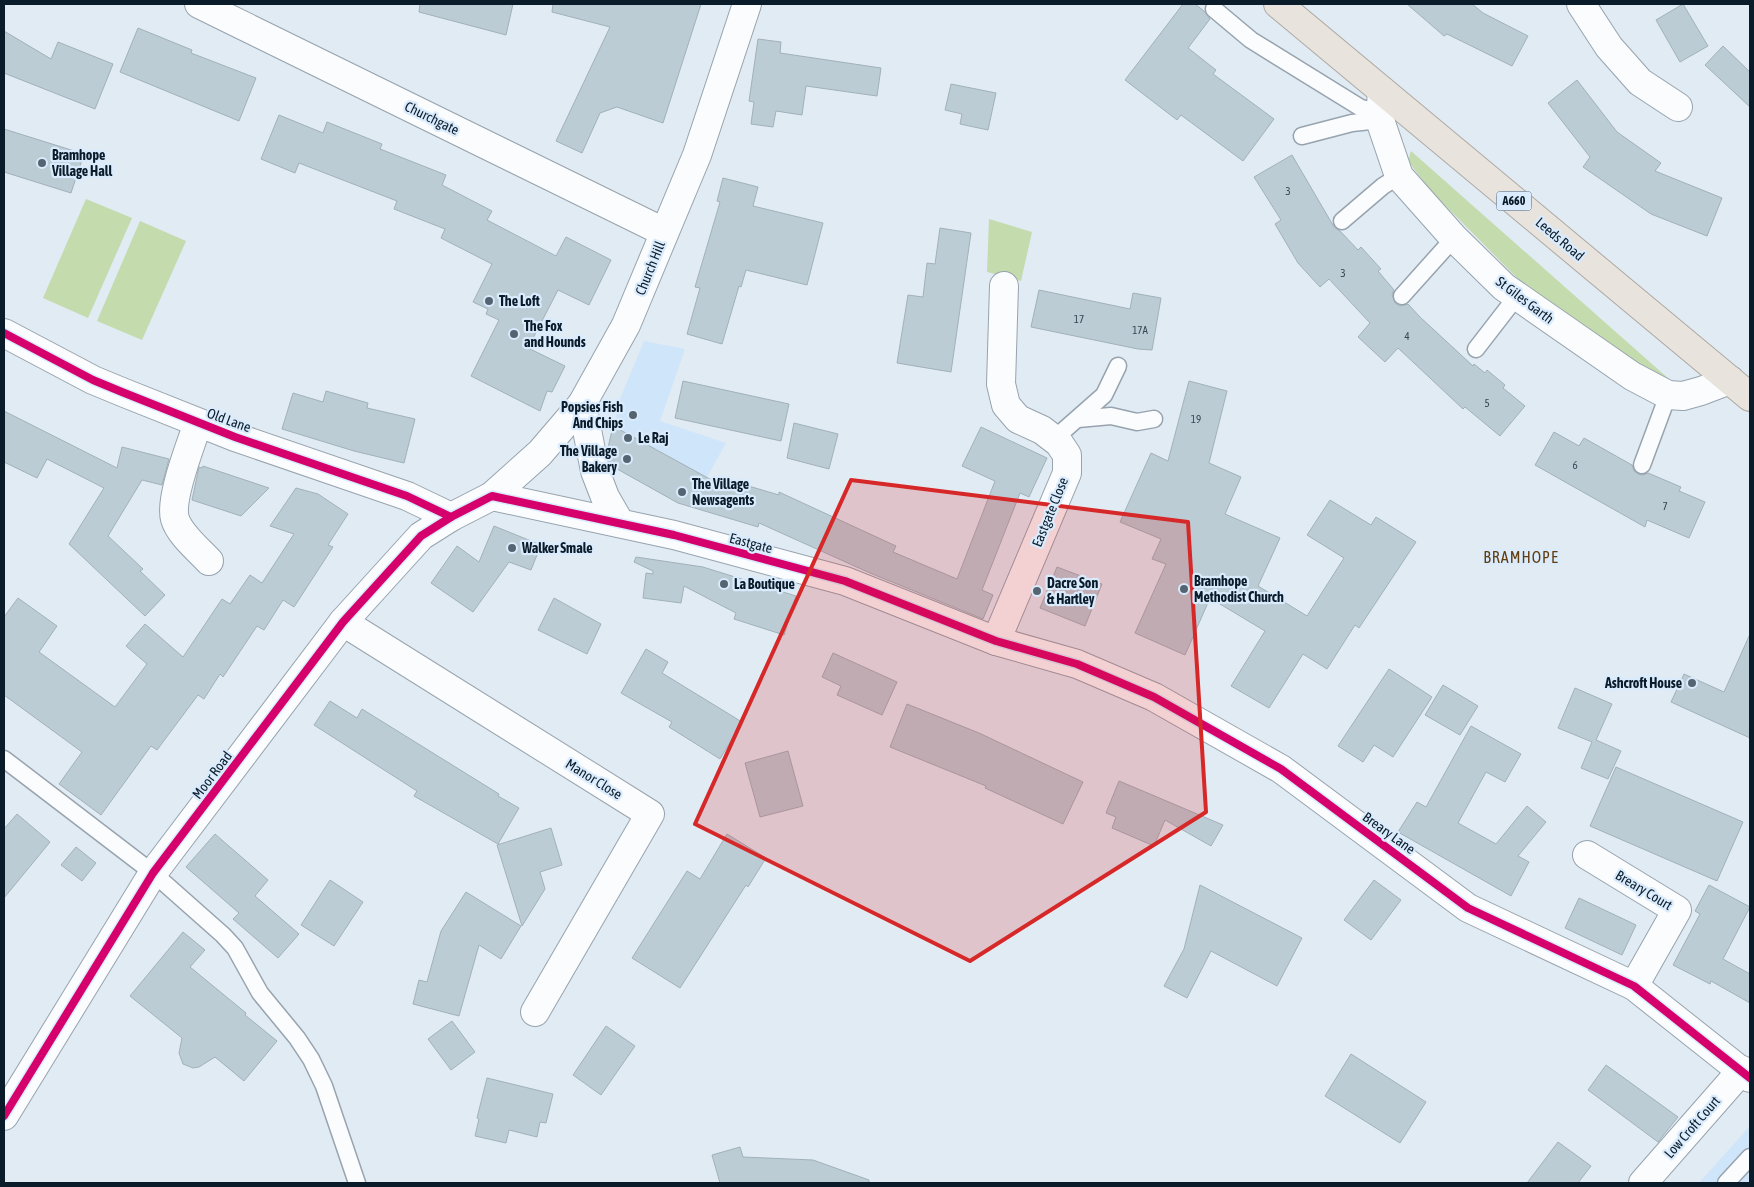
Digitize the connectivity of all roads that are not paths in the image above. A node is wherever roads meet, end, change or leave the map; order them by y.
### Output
1 (199, 4) edge
2 (747, 4) edge
3 (1278, 4) edge
4 (1582, 4) edge
5 (1214, 8) dead end
6 (1678, 106) dead end
7 (1381, 108) junction
8 (1302, 136) dead end
9 (1400, 176) junction
10 (1342, 221) dead end
11 (664, 232) junction
12 (1454, 238) junction
13 (1004, 286) dead end
14 (1402, 296) dead end
15 (1517, 296) junction
16 (4, 333) edge
17 (1476, 349) dead end
18 (1118, 366) dead end
19 (1740, 388) edge
20 (1668, 395) junction
21 (582, 404) junction
22 (1078, 419) junction
23 (1154, 419) dead end
24 (198, 423) junction
25 (1054, 439) junction
26 (1642, 465) dead end
27 (492, 496) junction
28 (451, 517) junction
29 (620, 523) junction
30 (209, 561) dead end
31 (344, 622) junction
32 (996, 641) junction
33 (4, 759) edge
34 (1587, 856) dead end
35 (154, 873) junction
36 (1634, 986) junction
37 (535, 1012) dead end
38 (1746, 1074) edge
39 (4, 1116) edge
40 (1750, 1157) edge
41 (356, 1183) edge
42 (1643, 1183) edge
43 (1726, 1183) edge

1 - 11 street, Churchgate
2 - 11 street, Church Hill
3 - 7 highway, Leeds Road / A660
4 - 6 street
5 - 7 lane
7 - 8 lane
7 - 9 street, St Giles Garth
7 - 19 highway, Leeds Road / A660
9 - 10 lane
9 - 12 street, St Giles Garth
11 - 21 street, Church Hill
12 - 14 lane
12 - 15 street, St Giles Garth
13 - 25 street, Eastgate Close
15 - 17 lane
15 - 20 street, St Giles Garth
16 - 24 street, Old Lane
18 - 22 lane
19 - 20 street
20 - 26 lane
21 - 27 street, Church Hill
21 - 29 street
22 - 23 lane
22 - 25 lane
24 - 28 street, Old Lane
24 - 30 street
25 - 32 street, Eastgate Close
27 - 28 street, Moor Road
27 - 29 street, Eastgate
28 - 31 street, Moor Road
29 - 32 street, Eastgate
31 - 35 street, Moor Road
31 - 37 street, Manor Close
32 - 36 street, Breary Lane
33 - 35 lane
34 - 36 street, Breary Court
35 - 39 street, Moor Road
35 - 41 lane
36 - 38 street, Breary Lane
38 - 42 street, Low Croft Court
40 - 43 lane

